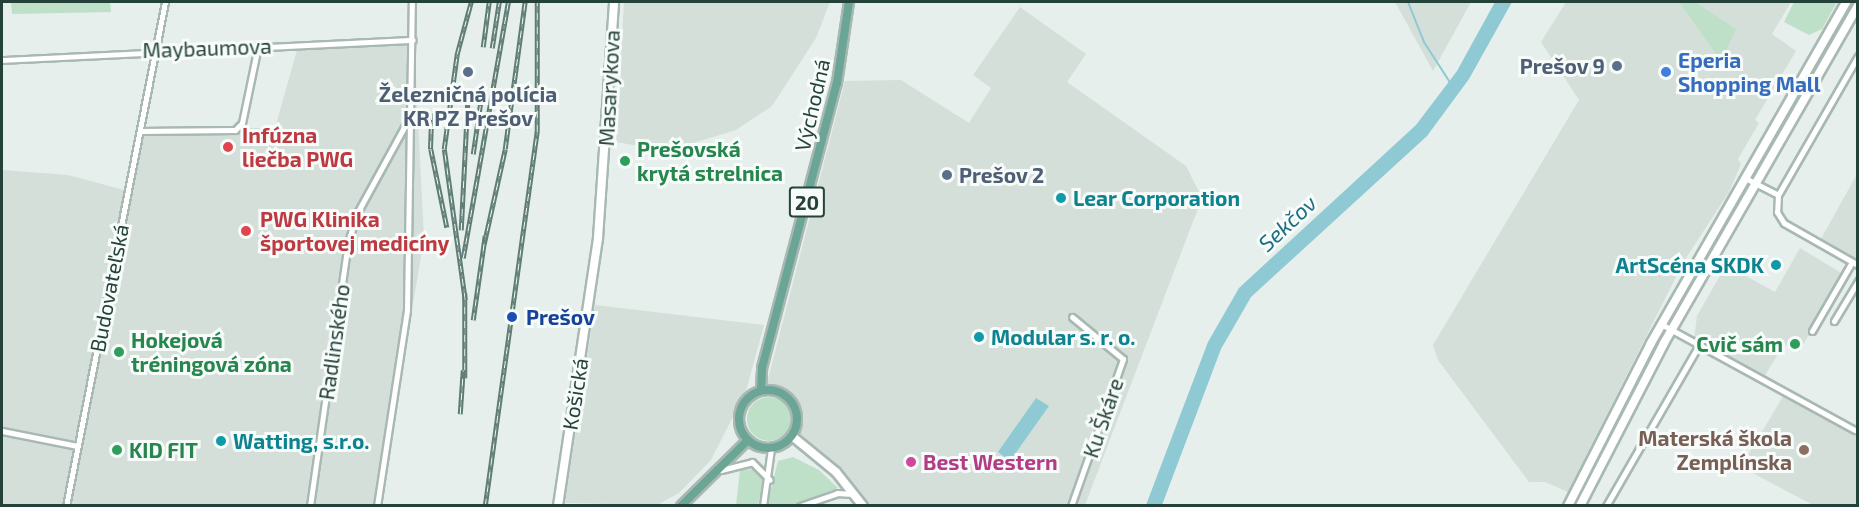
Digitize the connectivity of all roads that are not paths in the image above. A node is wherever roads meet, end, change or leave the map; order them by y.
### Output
1 (165, 2) edge
2 (412, 2) edge
3 (614, 2) edge
4 (849, 2) edge
5 (1846, 2) edge
6 (1857, 6) edge
7 (413, 40) junction
8 (258, 46) junction
9 (155, 50) junction
10 (1857, 56) edge
11 (2, 60) edge
12 (408, 120) junction
13 (140, 131) junction
14 (604, 175) joint
15 (1745, 178) junction
16 (1756, 184) junction
17 (1778, 195) junction
18 (1855, 263) edge
19 (1857, 281) edge
20 (1072, 317) dead end
21 (1834, 321) dead end
22 (1661, 324) junction
23 (1672, 330) junction
24 (1812, 331) dead end
25 (1699, 345) junction
26 (761, 390) junction
27 (1855, 430) dead end
28 (2, 431) edge
29 (792, 436) junction
30 (748, 440) junction
31 (78, 446) junction
32 (771, 448) junction
33 (719, 470) junction
34 (770, 480) junction
35 (856, 495) junction
36 (560, 503) edge
37 (66, 506) edge
38 (310, 506) edge
39 (377, 506) edge
40 (681, 506) edge
41 (763, 506) edge
42 (800, 506) edge
43 (863, 506) edge
44 (1071, 506) edge
45 (1568, 506) edge
46 (1580, 506) edge
47 (1606, 506) edge

1 - 9 street, Budovateľská
2 - 7 street, Radlinského
3 - 14 street, Masarykova
4 - 26 main road, Východná / 20
5 - 15 street
6 - 16 street
7 - 8 street, Maybaumova
7 - 12 street, Radlinského
8 - 9 street, Maybaumova
8 - 13 street
9 - 11 street, Maybaumova
9 - 13 street, Budovateľská
10 - 17 street
12 - 38 street, Radlinského
12 - 39 street, Radlinského
13 - 31 street, Budovateľská
14 - 36 street, Košická
15 - 16 street
15 - 22 street
16 - 17 street
16 - 23 street
17 - 18 street
18 - 24 street
19 - 21 street
20 - 44 street, Ku Škáre
22 - 23 street
22 - 45 street
23 - 25 street
23 - 46 street
25 - 27 street
25 - 47 street
26 - 29 main road
26 - 30 main road
28 - 31 street
29 - 32 main road
29 - 35 street
30 - 32 main road
30 - 33 main road
31 - 37 street, Budovateľská
32 - 34 street
33 - 34 street
33 - 40 main road
34 - 41 street
35 - 42 street
35 - 43 street

